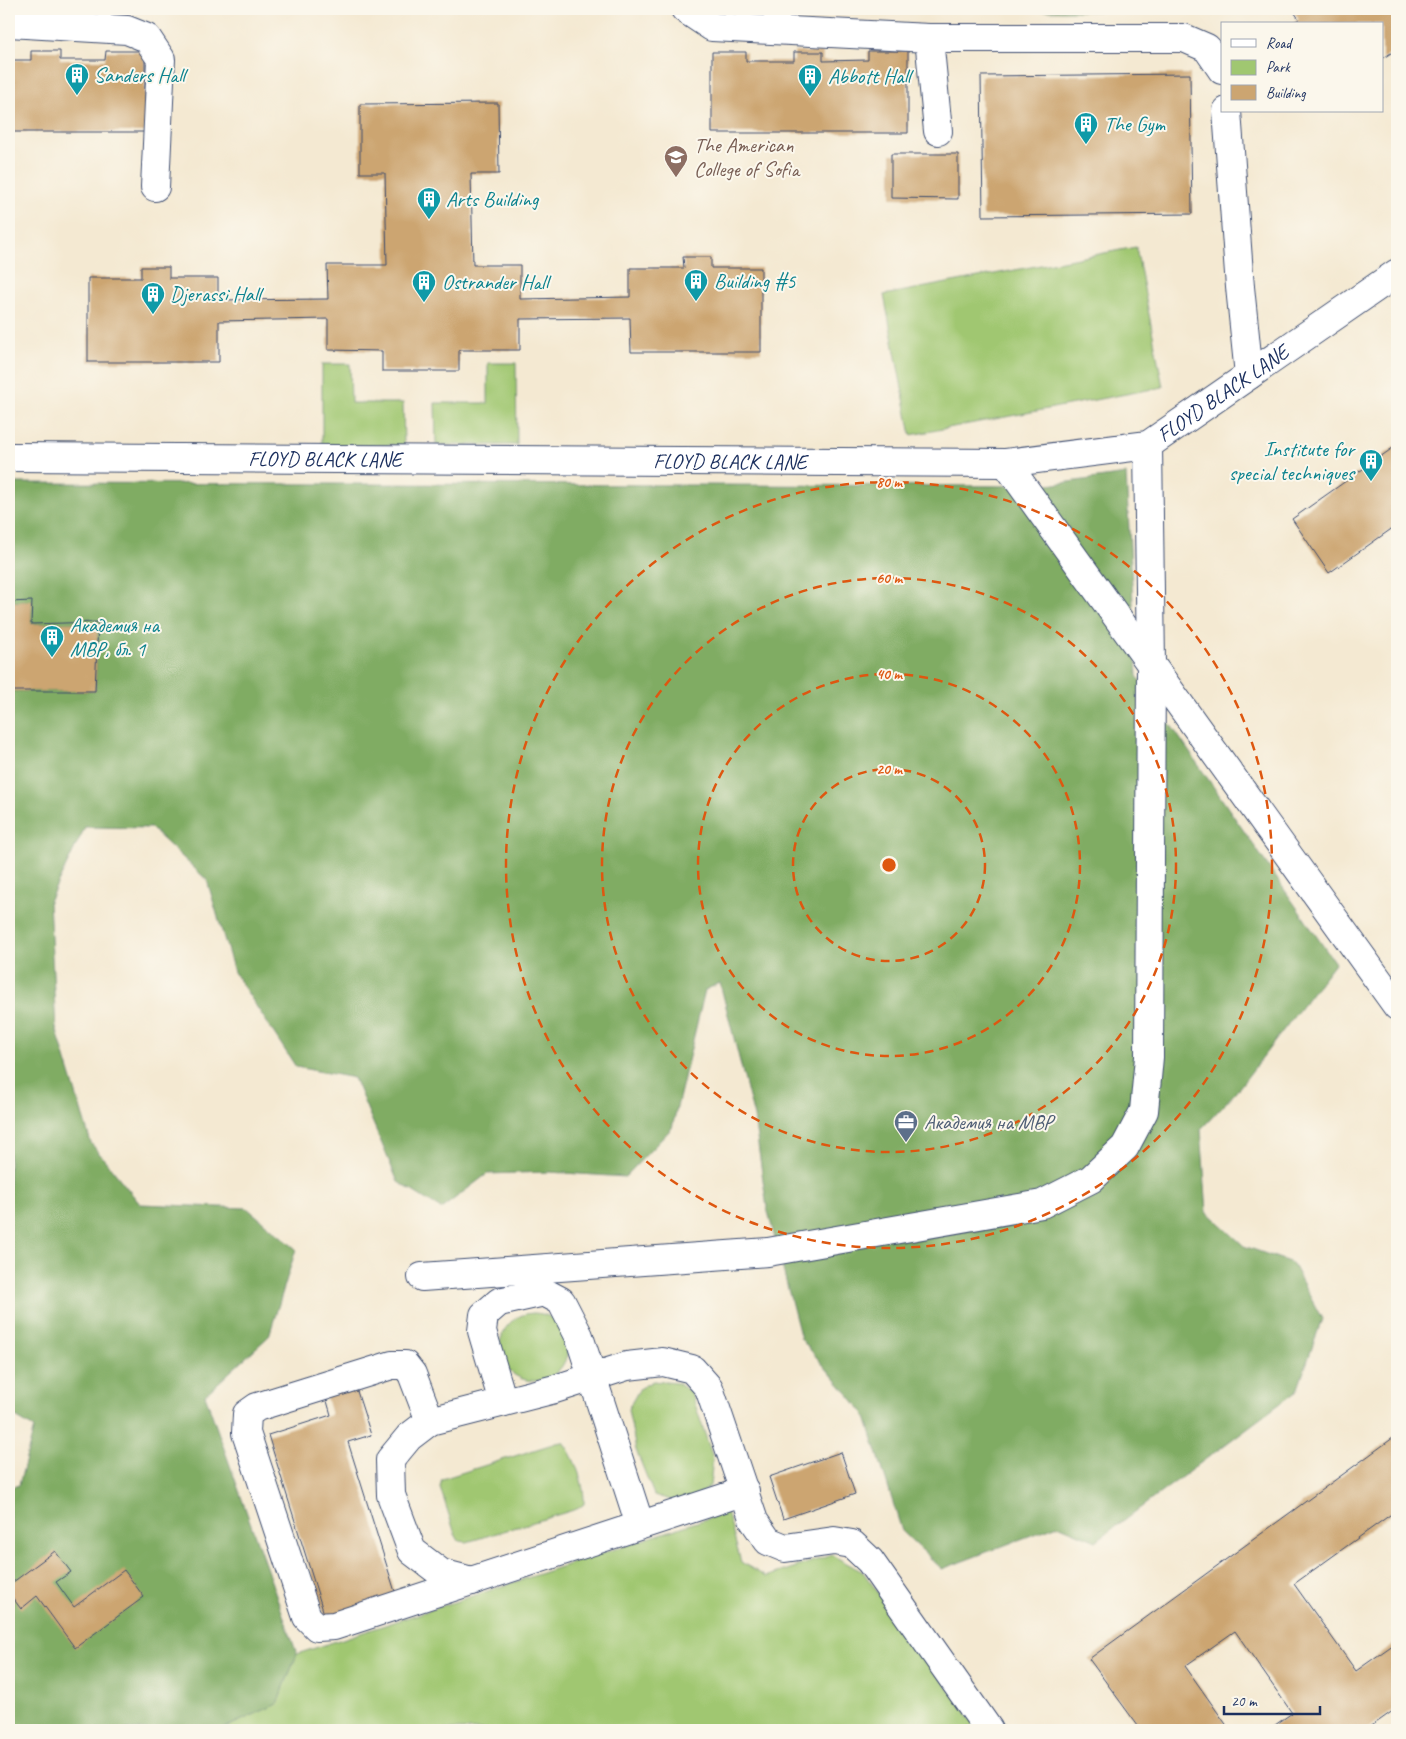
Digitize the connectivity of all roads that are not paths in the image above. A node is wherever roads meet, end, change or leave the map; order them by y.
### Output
1 (685, 9) edge
2 (9, 23) edge
3 (929, 38) junction
4 (1221, 69) edge
5 (1227, 112) edge
6 (938, 131) dead end
7 (155, 187) dead end
8 (1397, 273) edge
9 (1249, 375) junction
10 (1148, 446) junction
11 (9, 457) edge
12 (1006, 464) junction
13 (1151, 664) junction
14 (1397, 1006) edge
15 (422, 1277) dead end
16 (591, 1377) junction
17 (503, 1402) junction
18 (430, 1421) junction
19 (745, 1491) junction
20 (640, 1525) junction
21 (472, 1581) junction
22 (989, 1730) edge

1 - 3 street
2 - 7 street
3 - 4 street
3 - 6 street
5 - 9 street
8 - 9 street, FLOYD BLACK LANE
9 - 10 street, FLOYD BLACK LANE
10 - 12 street, FLOYD BLACK LANE
10 - 13 street
11 - 12 street, FLOYD BLACK LANE
12 - 13 street
13 - 14 street
13 - 15 street
16 - 17 street
16 - 17 street
16 - 19 street
16 - 20 street
17 - 18 street
18 - 21 street
18 - 21 street
19 - 20 street
19 - 22 street
20 - 21 street

